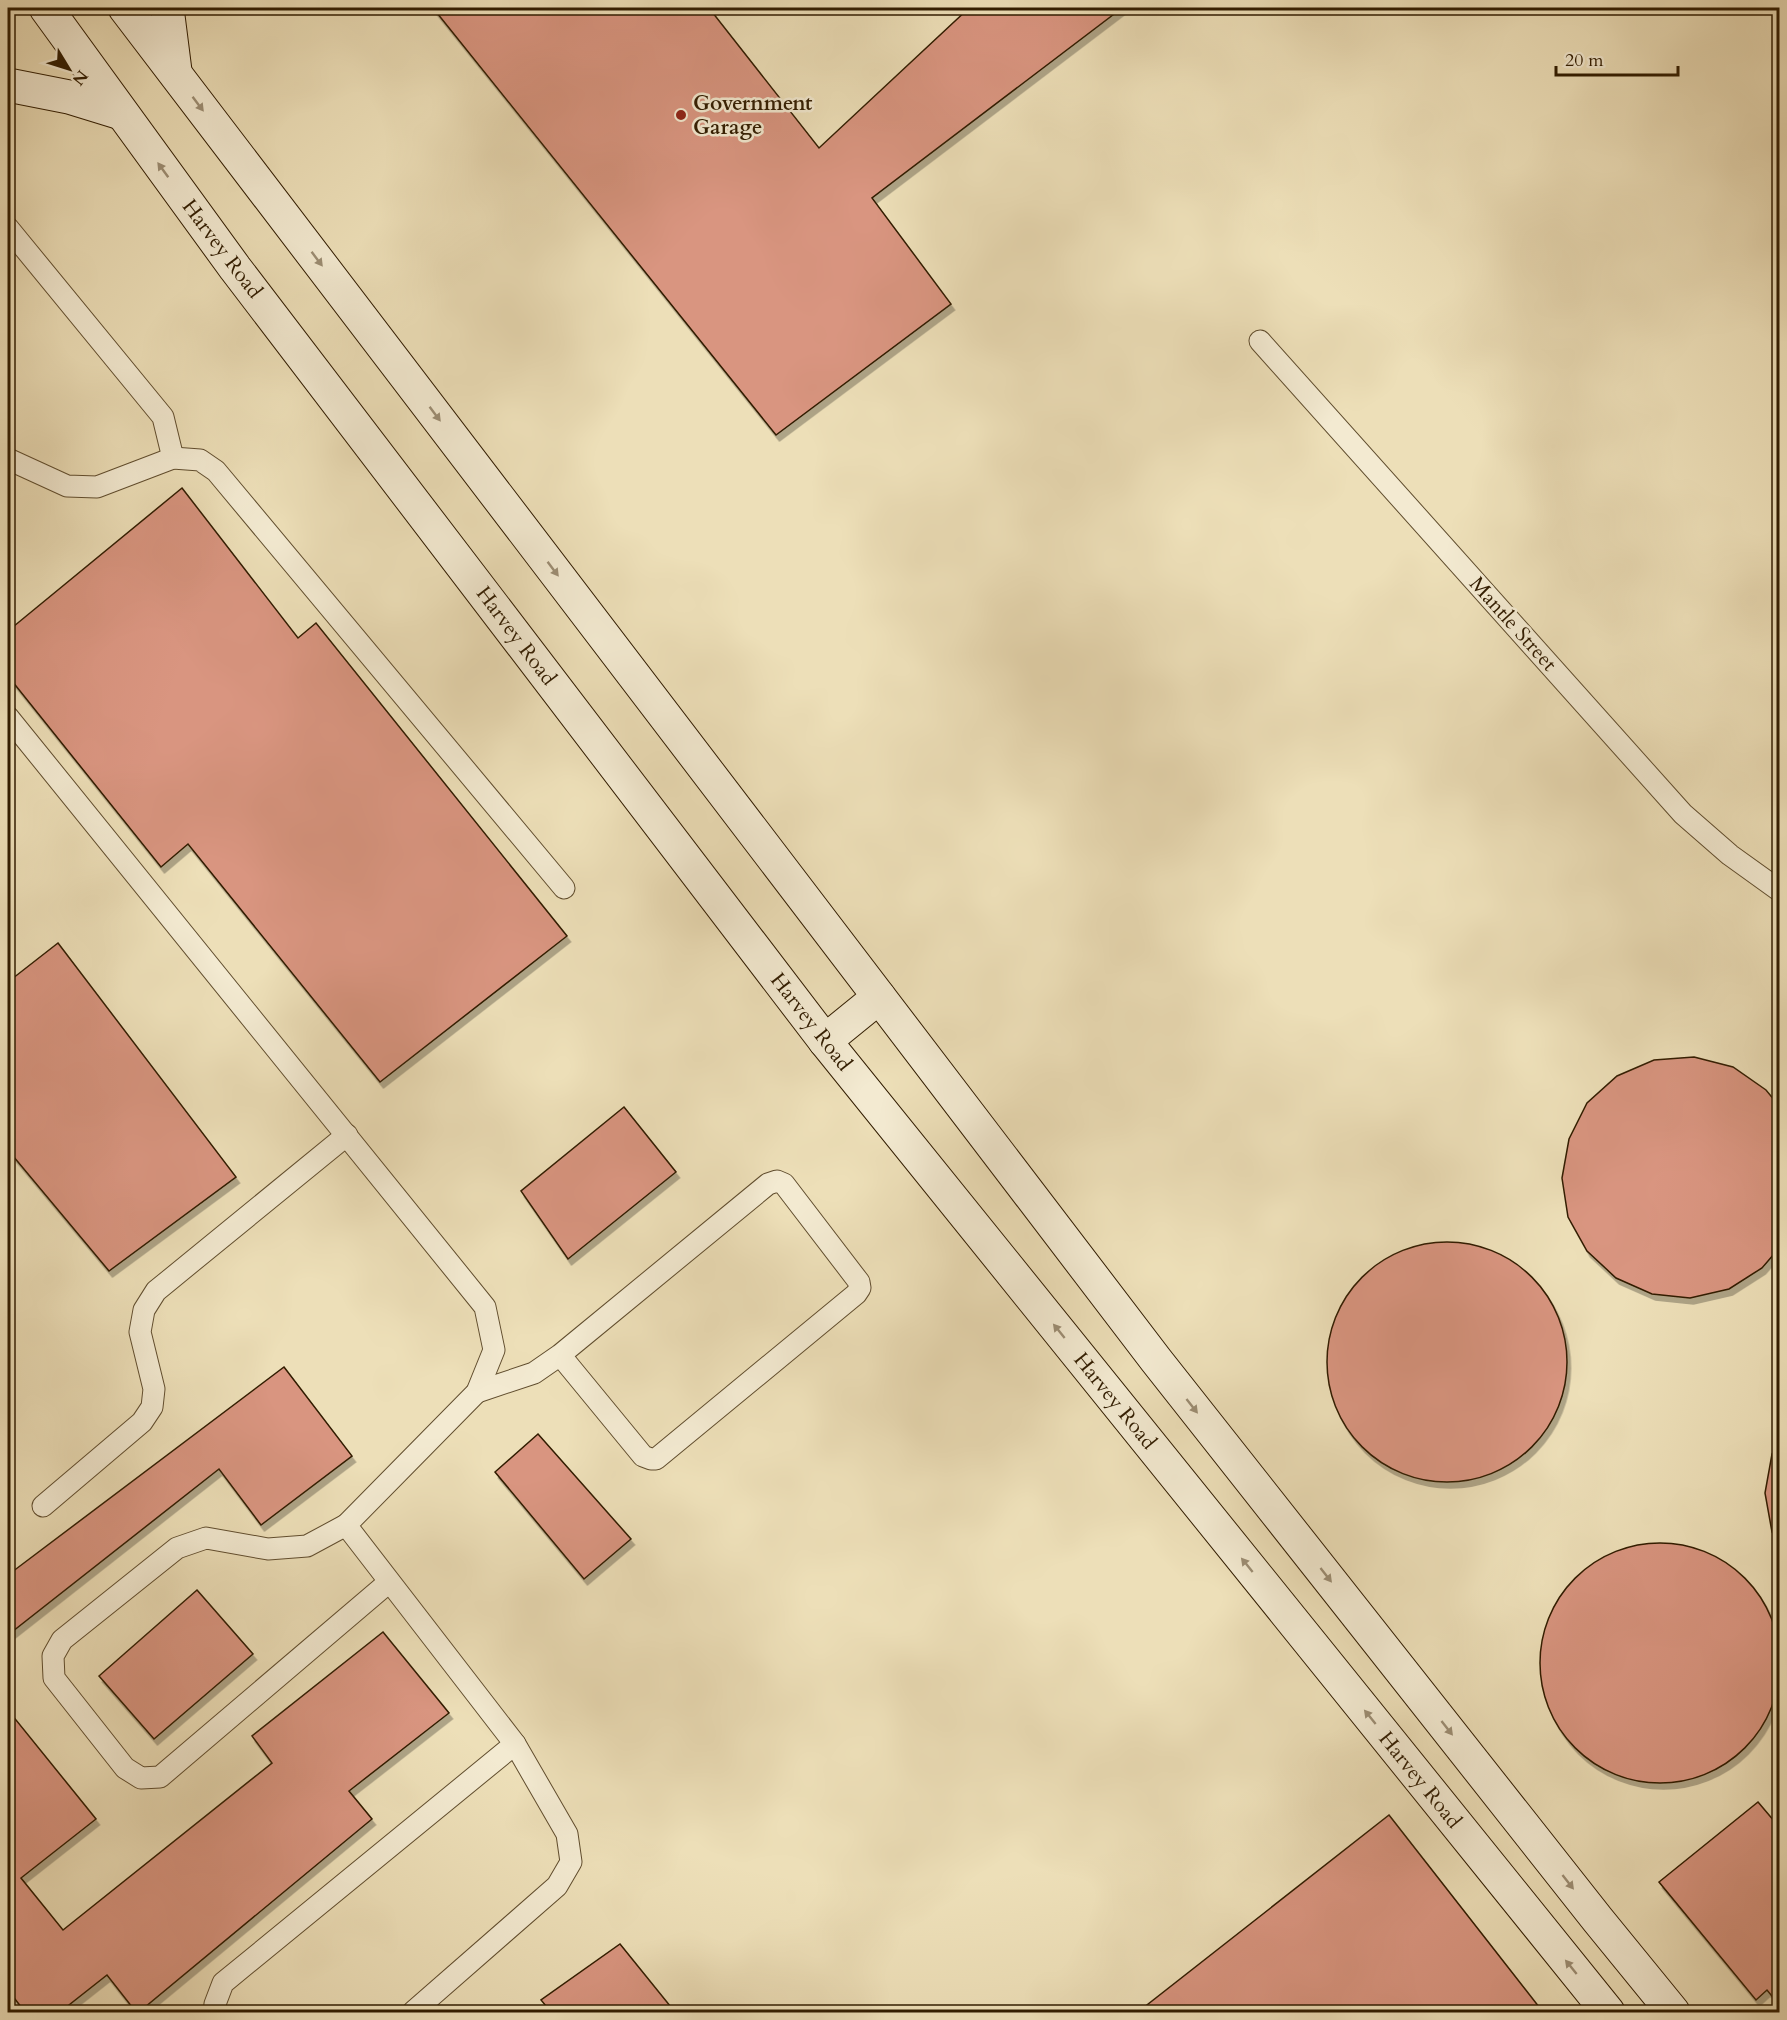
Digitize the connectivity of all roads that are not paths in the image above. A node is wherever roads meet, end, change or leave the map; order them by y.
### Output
1 (46, 8) edge
2 (125, 8) edge
3 (167, 8) edge
4 (176, 75) junction
5 (8, 85) edge
6 (121, 113) junction
7 (8, 228) edge
8 (1260, 341) dead end
9 (173, 458) junction
10 (8, 459) edge
11 (8, 717) edge
12 (564, 888) dead end
13 (1779, 891) edge
14 (879, 996) junction
15 (825, 1041) junction
16 (347, 1135) junction
17 (561, 1355) junction
18 (477, 1392) junction
19 (44, 1506) dead end
20 (346, 1525) junction
21 (389, 1582) junction
22 (515, 1744) junction
23 (1598, 1920) junction
24 (214, 2013) edge
25 (413, 2013) edge
26 (1608, 2013) edge
27 (1673, 2013) edge
28 (1699, 2013) edge

1 - 6 main road, Harvey Road
2 - 4 main road
3 - 4 main road
4 -> 14 main road
5 - 6 main road
15 -> 6 main road, Harvey Road
7 - 9 lane
8 - 13 lane, Mantle Street
9 - 10 lane
9 - 12 lane
11 - 16 lane
14 - 15 main road
14 -> 23 main road
26 -> 15 main road, Harvey Road
16 - 18 lane
16 - 19 lane
17 - 17 lane
17 - 18 lane
18 - 20 lane
20 - 21 lane
20 - 21 lane
21 - 22 lane
22 - 24 lane
22 - 25 lane
23 - 27 main road
23 - 28 main road

